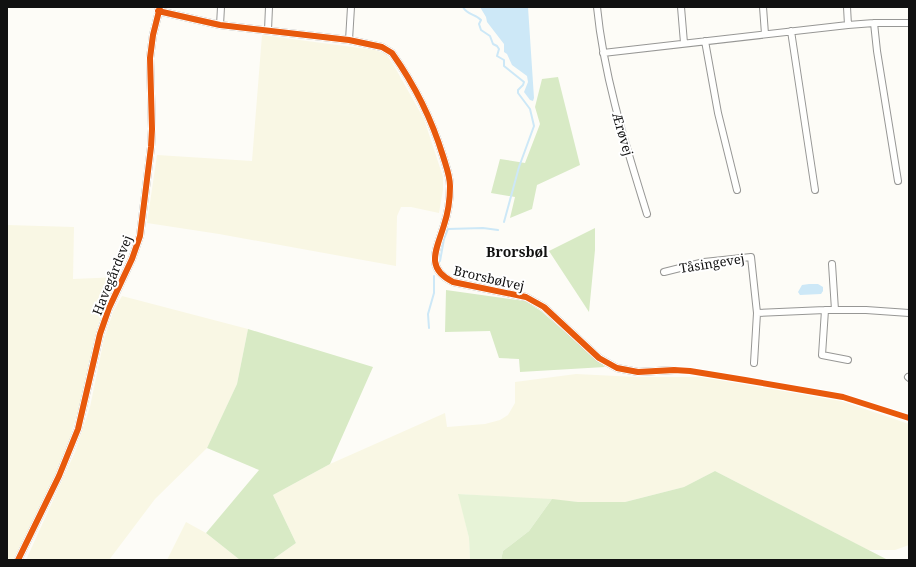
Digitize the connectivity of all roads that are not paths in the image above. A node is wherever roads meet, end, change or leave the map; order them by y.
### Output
1 (221, 7) edge
2 (269, 7) edge
3 (351, 7) edge
4 (596, 7) edge
5 (681, 7) edge
6 (763, 7) edge
7 (847, 7) edge
8 (159, 9) edge
9 (874, 23) junction
10 (909, 23) edge
11 (848, 25) junction
12 (220, 26) junction
13 (268, 30) junction
14 (791, 31) junction
15 (765, 34) junction
16 (349, 40) junction
17 (705, 41) junction
18 (684, 44) junction
19 (603, 53) junction
20 (898, 181) dead end
21 (737, 190) dead end
22 (815, 190) dead end
23 (647, 214) dead end
24 (832, 264) dead end
25 (664, 272) dead end
26 (825, 310) junction
27 (835, 310) junction
28 (757, 313) junction
29 (909, 313) edge
30 (848, 360) dead end
31 (754, 363) dead end
32 (674, 370) dead end
33 (18, 560) edge

1 - 12 street
2 - 13 street
3 - 16 street
4 - 19 street, Ærøvej
5 - 18 street
6 - 15 street
7 - 11 street
8 - 12 street, Brorsbølvej
8 - 33 street, Havegårdsvej
9 - 10 street
9 - 11 street
9 - 20 street
11 - 14 street
12 - 13 street, Brorsbølvej
13 - 16 street, Brorsbølvej
14 - 15 street
14 - 22 street
15 - 17 street
16 - 32 street, Brorsbølvej
17 - 18 street
17 - 21 street
18 - 19 street
19 - 23 street, Ærøvej
24 - 27 street
25 - 28 street, Tåsingevej
26 - 27 street
26 - 28 street
26 - 30 street
27 - 29 street
28 - 31 street, Tåsingevej

